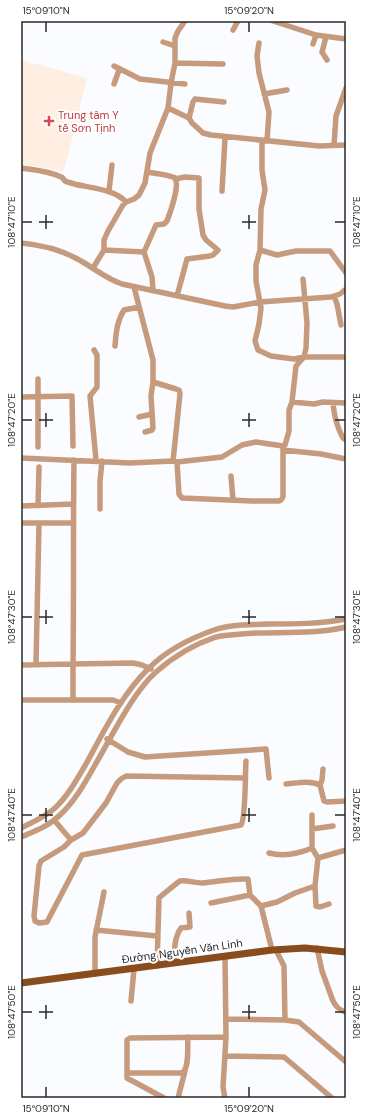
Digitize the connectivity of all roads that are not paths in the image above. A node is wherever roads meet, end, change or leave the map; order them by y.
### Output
1 (185, 21) edge
2 (238, 21) edge
3 (273, 21) edge
4 (233, 30) dead end
5 (316, 35) junction
6 (326, 37) junction
7 (346, 39) edge
8 (163, 42) dead end
9 (259, 43) dead end
10 (313, 44) dead end
11 (175, 46) junction
12 (327, 60) dead end
13 (175, 63) junction
14 (223, 64) dead end
15 (171, 83) junction
16 (114, 84) dead end
17 (185, 84) dead end
18 (346, 88) edge
19 (287, 90) dead end
20 (264, 94) junction
21 (224, 102) dead end
22 (168, 108) junction
23 (189, 118) junction
24 (225, 138) junction
25 (264, 141) junction
26 (334, 145) junction
27 (346, 145) edge
28 (112, 165) dead end
29 (21, 168) edge
30 (147, 172) junction
31 (175, 179) junction
32 (109, 191) junction
33 (222, 191) dead end
34 (126, 202) junction
35 (21, 243) edge
36 (104, 250) junction
37 (260, 250) junction
38 (144, 252) junction
39 (93, 268) junction
40 (346, 273) edge
41 (303, 279) dead end
42 (134, 287) junction
43 (346, 289) edge
44 (153, 290) junction
45 (177, 296) junction
46 (334, 296) junction
47 (305, 298) junction
48 (260, 302) junction
49 (139, 306) junction
50 (341, 325) dead end
51 (115, 346) dead end
52 (94, 350) dead end
53 (304, 357) junction
54 (346, 357) edge
55 (38, 379) dead end
56 (153, 382) junction
57 (21, 397) edge
58 (38, 397) junction
59 (292, 402) junction
60 (333, 403) junction
61 (346, 403) edge
62 (152, 414) junction
63 (139, 417) dead end
64 (145, 432) dead end
65 (346, 440) edge
66 (73, 446) dead end
67 (38, 447) dead end
68 (283, 448) junction
69 (21, 458) edge
70 (346, 458) edge
71 (74, 460) junction
72 (99, 461) junction
73 (175, 461) junction
74 (39, 467) dead end
75 (231, 476) dead end
76 (233, 500) junction
77 (73, 504) junction
78 (21, 506) edge
79 (38, 506) junction
80 (100, 509) dead end
81 (21, 523) edge
82 (39, 523) junction
83 (73, 523) junction
84 (346, 619) edge
85 (346, 627) edge
86 (21, 664) edge
87 (36, 664) junction
88 (73, 664) junction
89 (149, 667) junction
90 (155, 673) junction
91 (21, 700) edge
92 (73, 700) junction
93 (121, 703) junction
94 (102, 736) junction
95 (110, 740) junction
96 (246, 762) dead end
97 (323, 769) dead end
98 (245, 778) junction
99 (269, 778) dead end
100 (286, 784) dead end
101 (320, 785) junction
102 (346, 801) edge
103 (59, 804) junction
104 (65, 810) junction
105 (312, 815) dead end
106 (54, 820) junction
107 (333, 826) dead end
108 (21, 828) edge
109 (312, 829) junction
110 (21, 837) edge
111 (71, 840) junction
112 (312, 848) junction
113 (346, 850) edge
114 (269, 853) dead end
115 (318, 858) junction
116 (314, 886) junction
117 (104, 892) dead end
118 (250, 895) junction
119 (210, 904) dead end
120 (329, 904) dead end
121 (261, 906) junction
122 (189, 913) dead end
123 (96, 930) junction
124 (157, 936) junction
125 (317, 948) junction
126 (274, 950) junction
127 (346, 952) edge
128 (225, 956) junction
129 (175, 963) junction
130 (157, 966) junction
131 (134, 968) junction
132 (95, 973) junction
133 (21, 983) edge
134 (131, 1001) dead end
135 (346, 1012) edge
136 (226, 1019) junction
137 (285, 1020) junction
138 (188, 1037) junction
139 (226, 1037) junction
140 (225, 1056) junction
141 (346, 1062) edge
142 (185, 1071) junction
143 (127, 1073) junction
144 (164, 1098) edge
145 (178, 1098) edge
146 (225, 1098) edge
147 (332, 1098) edge

1 - 11 street
2 - 4 street
3 - 5 street
5 - 6 street
5 - 10 street
6 - 7 street
6 - 12 street
8 - 11 street
9 - 20 street
11 - 13 street
13 - 14 street
13 - 15 street
15 - 16 street
15 - 17 street
15 - 22 street
18 - 26 street
19 - 20 street
20 - 25 street
21 - 23 street
22 - 23 street
22 - 30 street
23 - 24 street
24 - 25 street
24 - 33 street
25 - 26 street
25 - 37 street
26 - 27 street
28 - 32 street
29 - 32 street
30 - 31 street
30 - 34 street
31 - 38 street
31 - 45 street
32 - 34 street
34 - 36 street
35 - 39 street
36 - 38 street
36 - 39 street
37 - 40 street
37 - 48 street
38 - 44 street
39 - 42 street
41 - 47 street
42 - 44 street
42 - 49 street
43 - 46 street
44 - 45 street
45 - 48 street
46 - 47 street
46 - 50 street
47 - 48 street
47 - 53 street
48 - 53 street
49 - 51 street
49 - 56 street
52 - 72 street
53 - 54 street
53 - 59 street
55 - 58 street
56 - 62 street
56 - 73 street
57 - 58 street
58 - 66 street
58 - 67 street
59 - 60 street
59 - 68 street
60 - 61 street
60 - 65 street
62 - 63 street
62 - 64 street
68 - 70 street
68 - 73 street
68 - 76 street
69 - 71 street
71 - 72 street
71 - 77 street
72 - 73 street
72 - 80 street
73 - 76 street
74 - 79 street
75 - 76 street
77 - 79 street
77 - 83 street
78 - 79 street
81 - 82 street
82 - 83 street
82 - 87 street
83 - 88 street
84 - 89 street
85 - 90 street
86 - 87 street
87 - 88 street
88 - 89 street
88 - 92 street
89 - 90 street
89 - 93 street
90 - 95 street
91 - 92 street
92 - 93 street
93 - 94 street
94 - 95 street
94 - 103 street
95 - 99 street
95 - 104 street
96 - 98 street
97 - 101 street
98 - 111 street
98 - 111 street
100 - 101 street
101 - 102 street
103 - 104 street
103 - 108 street
104 - 106 street
105 - 109 street
106 - 110 street
106 - 111 street
107 - 109 street
109 - 112 street
112 - 114 street
112 - 115 street
113 - 115 street
115 - 116 street
116 - 120 street
116 - 121 street
117 - 123 street
118 - 119 street
118 - 121 street
118 - 124 street
121 - 126 street
122 - 129 street
123 - 124 street
123 - 132 street
124 - 130 street
125 - 126 main road, Đường Nguyễn Văn Linh
125 - 127 main road, Đường Nguyễn Văn Linh
125 - 135 street
126 - 128 main road, Đường Nguyễn Văn Linh
126 - 137 street
128 - 129 main road, Đường Nguyễn Văn Linh
128 - 136 street
129 - 130 main road, Đường Nguyễn Văn Linh
130 - 131 main road, Đường Nguyễn Văn Linh
131 - 132 main road, Đường Nguyễn Văn Linh
131 - 134 street
132 - 133 main road, Đường Nguyễn Văn Linh
136 - 137 street
136 - 139 street
137 - 141 street
138 - 139 street
138 - 142 street
138 - 143 street
139 - 140 street
140 - 146 street
140 - 147 street
142 - 143 street
142 - 145 street
143 - 144 street

